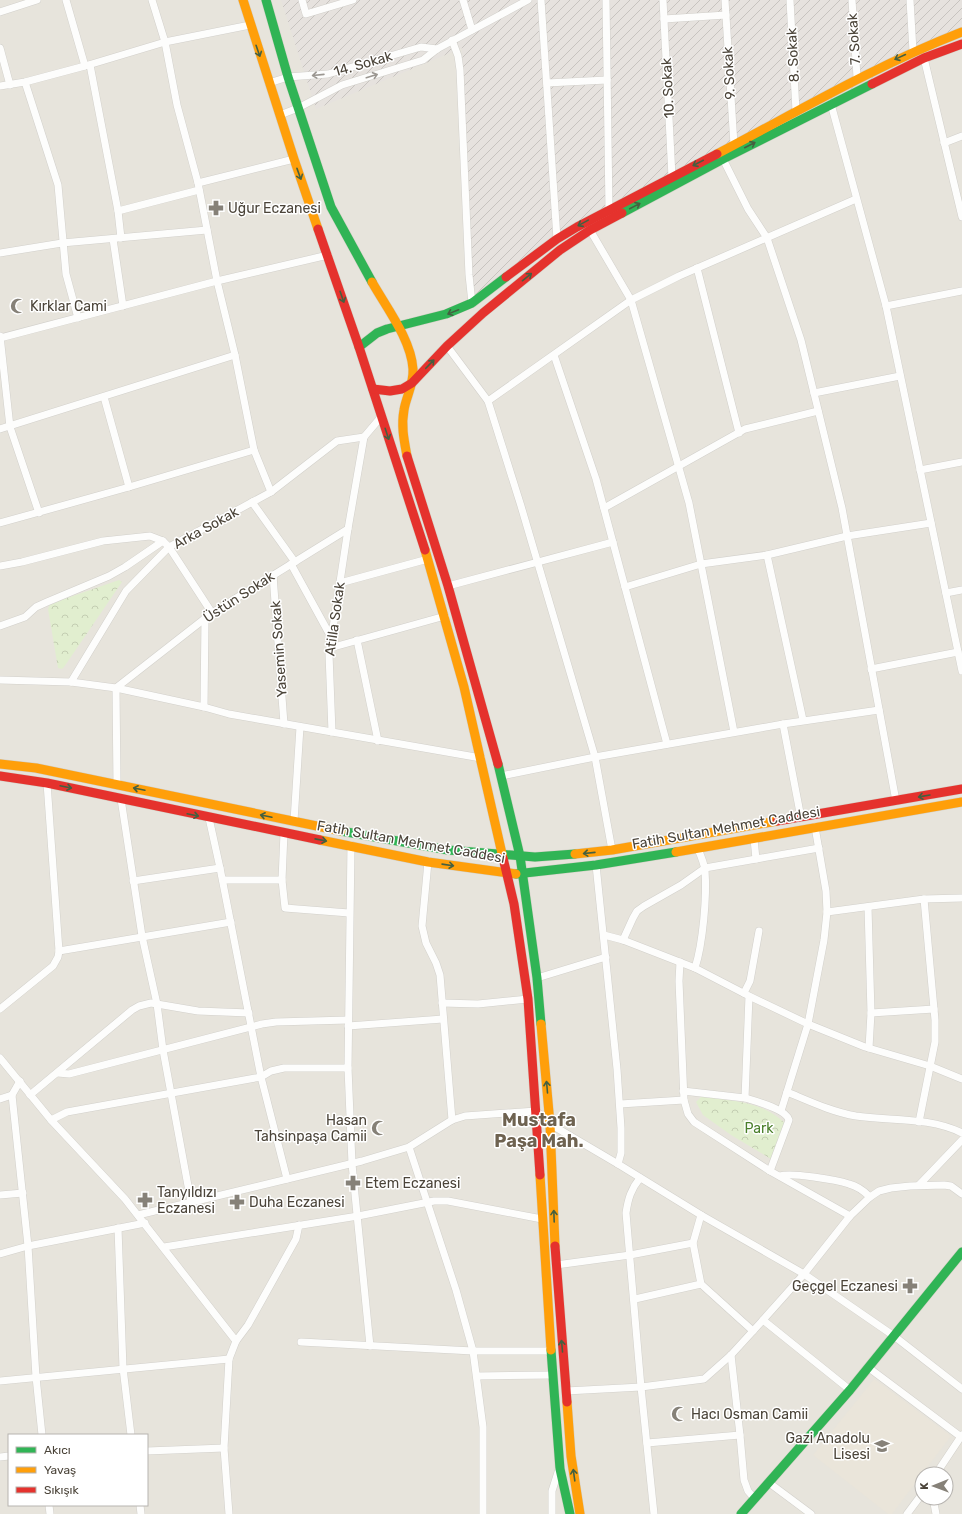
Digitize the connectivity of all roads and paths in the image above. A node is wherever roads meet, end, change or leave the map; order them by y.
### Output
1 (36, 0) edge
2 (66, 0) edge
3 (152, 0) edge
4 (242, 0) edge
5 (266, 0) edge
6 (302, 0) edge
7 (353, 0) edge
8 (463, 0) edge
9 (528, 0) edge
10 (541, 0) edge
11 (606, 0) edge
12 (663, 0) edge
13 (725, 0) edge
14 (790, 0) edge
15 (852, 0) edge
16 (910, 0) edge
17 (16, 3) edge
18 (0, 12) edge
19 (726, 15) junction
20 (664, 19) junction
21 (250, 25) junction
22 (472, 30) junction
23 (962, 32) edge
24 (452, 40) junction
25 (165, 42) junction
26 (962, 44) edge
27 (0, 48) edge
28 (437, 49) junction
29 (913, 51) junction
30 (924, 58) junction
31 (87, 65) junction
32 (288, 77) junction
33 (857, 77) junction
34 (607, 80) junction
35 (25, 82) junction
36 (269, 82) junction
37 (547, 82) junction
38 (10, 85) junction
39 (0, 86) edge
40 (831, 104) junction
41 (298, 108) junction
42 (796, 111) junction
43 (280, 115) junction
44 (962, 136) edge
45 (944, 143) junction
46 (734, 145) junction
47 (294, 159) junction
48 (723, 159) junction
49 (672, 177) junction
50 (198, 187) junction
51 (856, 199) junction
52 (609, 209) junction
53 (118, 211) junction
54 (962, 217) edge
55 (207, 230) junction
56 (590, 230) junction
57 (121, 238) junction
58 (767, 238) junction
59 (113, 239) junction
60 (557, 239) junction
61 (62, 243) junction
62 (0, 253) edge
63 (328, 255) junction
64 (697, 268) junction
65 (217, 281) junction
66 (962, 291) edge
67 (631, 300) junction
68 (472, 303) junction
69 (123, 306) junction
70 (886, 306) junction
71 (78, 318) junction
72 (399, 327) junction
73 (0, 338) edge
74 (447, 346) junction
75 (360, 347) junction
76 (235, 355) junction
77 (554, 355) junction
78 (900, 376) junction
79 (412, 382) junction
80 (373, 389) junction
81 (814, 394) junction
82 (104, 398) junction
83 (488, 401) junction
84 (818, 411) junction
85 (381, 417) junction
86 (10, 427) junction
87 (0, 429) edge
88 (739, 433) junction
89 (364, 437) junction
90 (254, 450) junction
91 (962, 462) edge
92 (679, 466) junction
93 (920, 470) junction
94 (128, 487) junction
95 (271, 492) junction
96 (252, 502) junction
97 (604, 508) junction
98 (39, 513) junction
99 (0, 523) edge
100 (931, 523) junction
101 (348, 529) junction
102 (847, 536) junction
103 (163, 541) junction
104 (613, 542) junction
105 (169, 547) junction
106 (767, 555) junction
107 (428, 559) junction
108 (293, 563) junction
109 (538, 563) junction
110 (701, 564) junction
111 (0, 566) edge
112 (273, 574) junction
113 (340, 583) junction
114 (448, 586) junction
115 (625, 587) junction
116 (962, 590) edge
117 (946, 593) junction
118 (212, 613) junction
119 (445, 616) junction
120 (206, 618) junction
121 (0, 626) edge
122 (331, 637) junction
123 (357, 640) junction
124 (330, 648) junction
125 (958, 652) junction
126 (871, 669) junction
127 (962, 671) edge
128 (0, 680) edge
129 (71, 682) junction
130 (116, 688) junction
131 (204, 707) junction
132 (879, 710) junction
133 (803, 720) junction
134 (284, 724) junction
135 (783, 724) junction
136 (300, 726) junction
137 (332, 732) junction
138 (734, 732) junction
139 (378, 741) junction
140 (667, 744) junction
141 (595, 757) junction
142 (481, 758) junction
143 (0, 764) edge
144 (0, 776) edge
145 (501, 776) junction
146 (47, 783) junction
147 (116, 784) junction
148 (962, 789) edge
149 (121, 799) junction
150 (896, 801) junction
151 (962, 802) edge
152 (209, 818) junction
153 (801, 818) junction
154 (294, 822) junction
155 (815, 827) junction
156 (284, 833) junction
157 (754, 839) junction
158 (350, 845) junction
159 (819, 848) junction
160 (698, 849) junction
161 (612, 850) junction
162 (503, 854) junction
163 (520, 856) junction
164 (756, 859) junction
165 (428, 862) junction
166 (596, 865) junction
167 (220, 868) junction
168 (705, 868) junction
169 (507, 873) junction
170 (523, 873) junction
171 (223, 880) junction
172 (282, 880) junction
173 (133, 881) junction
174 (962, 898) edge
175 (924, 900) junction
176 (868, 907) junction
177 (827, 912) junction
178 (349, 913) junction
179 (231, 922) junction
180 (758, 931) dead end
181 (604, 935) junction
182 (142, 936) junction
183 (623, 940) junction
184 (59, 951) junction
185 (606, 957) junction
186 (680, 962) junction
187 (695, 968) junction
188 (537, 978) junction
189 (746, 995) junction
190 (528, 999) junction
191 (442, 1002) junction
192 (158, 1004) junction
193 (0, 1009) edge
194 (934, 1009) junction
195 (249, 1013) junction
196 (871, 1014) junction
197 (443, 1019) junction
198 (348, 1023) junction
199 (808, 1024) junction
200 (252, 1026) junction
201 (869, 1048) junction
202 (163, 1050) junction
203 (0, 1058) edge
204 (930, 1066) junction
205 (348, 1068) junction
206 (58, 1073) junction
207 (261, 1077) junction
208 (962, 1079) edge
209 (20, 1081) junction
210 (683, 1091) junction
211 (787, 1092) junction
212 (172, 1093) junction
213 (12, 1095) junction
214 (30, 1095) junction
215 (745, 1098) junction
216 (0, 1099) edge
217 (684, 1100) junction
218 (620, 1104) junction
219 (536, 1111) junction
220 (781, 1111) junction
221 (51, 1120) junction
222 (452, 1120) junction
223 (919, 1122) junction
224 (550, 1124) junction
225 (962, 1133) edge
226 (962, 1140) edge
227 (409, 1147) junction
228 (352, 1164) junction
229 (618, 1164) junction
230 (770, 1171) junction
231 (780, 1176) junction
232 (640, 1178) junction
233 (287, 1179) junction
234 (920, 1185) junction
235 (23, 1193) junction
236 (962, 1194) edge
237 (0, 1195) edge
238 (870, 1197) junction
239 (191, 1202) junction
240 (426, 1203) junction
241 (138, 1215) junction
242 (701, 1215) junction
243 (358, 1216) junction
244 (850, 1216) junction
245 (542, 1220) junction
246 (145, 1223) junction
247 (299, 1225) junction
248 (118, 1228) junction
249 (693, 1243) junction
250 (28, 1246) junction
251 (164, 1246) junction
252 (962, 1252) edge
253 (0, 1254) edge
254 (630, 1255) junction
255 (556, 1265) junction
256 (804, 1274) junction
257 (701, 1284) junction
258 (634, 1298) junction
259 (763, 1320) junction
260 (754, 1331) junction
261 (894, 1336) junction
262 (236, 1341) junction
263 (301, 1342) dead end
264 (370, 1346) junction
265 (473, 1351) junction
266 (551, 1351) junction
267 (731, 1355) junction
268 (230, 1359) junction
269 (123, 1368) junction
270 (868, 1368) junction
271 (553, 1375) junction
272 (477, 1376) junction
273 (36, 1377) junction
274 (0, 1381) edge
275 (642, 1387) junction
276 (962, 1389) edge
277 (566, 1390) junction
278 (850, 1390) junction
279 (42, 1434) edge
280 (131, 1434) edge
281 (740, 1435) junction
282 (962, 1436) edge
283 (647, 1444) junction
284 (224, 1448) junction
285 (148, 1451) edge
286 (941, 1466) edge
287 (560, 1469) junction
288 (768, 1482) junction
289 (754, 1498) junction
290 (914, 1505) edge
291 (229, 1514) edge
292 (483, 1514) edge
293 (552, 1514) edge
294 (564, 1514) edge
295 (570, 1514) edge
296 (580, 1514) edge
297 (654, 1514) edge
298 (741, 1514) edge
299 (811, 1514) edge
300 (907, 1514) edge

1 - 17 street
2 - 31 street
3 - 25 street
4 - 21 main road
5 - 32 main road
6 - 7 street
8 - 22 street
9 - 22 street, 14. Sokak
10 - 37 street
11 - 34 street
12 - 20 street, 10. Sokak
13 - 19 street, 9. Sokak
14 - 42 street, 8. Sokak
15 - 33 street, 7. Sokak
16 - 29 street
17 - 18 street
19 - 20 street
19 - 46 street, 9. Sokak
20 - 49 street, 10. Sokak
21 - 25 street
21 -> 36 main road
22 - 24 street, 14. Sokak
23 - 29 main road
24 - 28 street, 14. Sokak
24 - 68 street
25 - 31 street
25 - 50 street
26 - 30 main road
27 - 38 street
28 -> 32 street, 14. Sokak
41 -> 28 street, 14. Sokak
29 -> 33 main road
30 - 40 main road
30 - 45 street
31 - 35 street
31 - 53 street
32 - 36 street, 14. Sokak
32 - 41 main road
33 - 42 main road
34 - 37 street
34 - 52 street
35 - 38 street
35 - 61 street
36 - 43 main road
37 - 60 street
38 - 39 street
48 -> 40 main road
40 - 51 street
41 - 43 street, 14. Sokak
41 - 72 main road
42 - 46 main road
43 - 47 main road
44 - 45 street
45 - 54 street
46 -> 49 main road
47 - 50 street
47 -> 63 main road
56 -> 48 main road
48 - 58 street
49 - 52 main road
50 - 53 street
50 - 55 street
51 - 58 street
51 - 70 street
52 -> 60 main road
53 - 57 street
55 - 57 street
55 - 65 street
56 - 67 street
74 -> 56 main road
57 - 59 street
58 - 64 street
58 - 81 street
59 - 61 street
59 - 69 street
60 - 68 main road
61 - 62 street
61 - 71 street
63 - 65 street
63 -> 75 main road
64 - 67 street
64 - 88 street
65 - 69 street
65 - 76 street
66 - 70 street
67 - 77 street
67 - 92 street
68 -> 72 main road
69 - 71 street
70 - 78 street
71 - 73 street
72 - 75 main road
72 - 79 main road
73 - 86 street
79 -> 74 main road
74 - 83 street
75 - 80 main road
76 - 82 street
76 - 90 street
77 - 83 street
77 - 97 street
78 - 81 street
78 - 93 street
79 - 80 main road
79 - 114 main road
80 - 85 main road
81 - 84 street
82 - 86 street
82 - 94 street
83 - 109 street
84 - 88 street
84 - 102 street
85 - 89 street
85 -> 107 main road
86 - 87 street
86 - 98 street
88 - 92 street
89 - 95 street, Arka Sokak
89 - 101 street
90 - 94 street
90 - 95 street
91 - 93 street
92 - 97 street
92 - 110 street
93 - 100 street
94 - 98 street
95 - 96 street, Arka Sokak
96 - 105 street, Arka Sokak
96 - 108 street
97 - 104 street
98 - 99 street
100 - 102 street
100 - 117 street
101 - 108 street, Üstün Sokak
101 - 113 street, Atilla Sokak
102 - 106 street
102 - 126 street
103 - 105 street
103 - 111 street
103 - 121 street
104 - 109 street
104 - 115 street
105 - 118 street
105 - 129 street, Arka Sokak
106 - 110 street
106 - 133 street
107 - 113 street
107 - 119 main road
108 - 112 street, Üstün Sokak
108 - 122 street
109 - 114 street
109 - 141 street
110 - 115 street
110 - 138 street
112 - 118 street, Üstün Sokak
112 - 134 street, Yasemin Sokak
113 - 122 street, Atilla Sokak
114 - 145 main road
115 - 140 street
116 - 117 street
117 - 125 street
118 - 120 street, Üstün Sokak
119 - 123 street
119 - 142 main road
120 - 130 street, Üstün Sokak
120 - 131 street
122 - 124 street, Atilla Sokak
123 - 124 street
123 - 139 street
124 - 137 street, Atilla Sokak
125 - 126 street
125 - 127 street
126 - 132 street
128 - 129 street
129 - 130 street
130 - 131 street
130 - 147 street
131 - 134 street
132 - 133 street
132 - 150 street
133 - 135 street
134 - 136 street
135 - 138 street
135 - 153 street
136 - 137 street
136 - 154 street
137 - 139 street
138 - 140 street
139 - 142 street
140 - 141 street
141 - 145 street
141 - 161 street
142 - 162 main road
143 - 147 main road
144 - 146 main road, Fatih Sultan Mehmet Caddesi
145 - 163 main road
146 -> 149 main road, Fatih Sultan Mehmet Caddesi
146 - 184 street
154 -> 147 main road
148 -> 150 main road
149 -> 152 main road, Fatih Sultan Mehmet Caddesi
149 - 173 street
150 - 153 main road
151 - 155 main road, Fatih Sultan Mehmet Caddesi
152 - 156 main road, Fatih Sultan Mehmet Caddesi
152 - 167 street
153 - 161 main road
154 - 162 main road
155 - 157 main road, Fatih Sultan Mehmet Caddesi
155 - 159 street
156 -> 158 main road, Fatih Sultan Mehmet Caddesi
156 - 172 street
157 - 160 main road, Fatih Sultan Mehmet Caddesi
157 - 164 street
158 - 165 main road, Fatih Sultan Mehmet Caddesi
158 - 178 street
159 - 164 street
159 - 177 street
160 - 166 main road, Fatih Sultan Mehmet Caddesi
160 - 168 street
161 -> 163 main road
162 - 163 main road
162 - 169 main road
163 - 170 main road
164 - 168 street
165 -> 169 main road, Fatih Sultan Mehmet Caddesi
165 - 191 street
166 - 170 main road, Fatih Sultan Mehmet Caddesi
166 - 181 street
167 - 171 street
167 - 173 street
168 - 183 street
168 - 187 street
169 - 170 main road, Fatih Sultan Mehmet Caddesi
169 - 190 main road
170 - 188 main road
171 - 172 street
171 - 179 street
172 - 178 street
173 - 182 street
174 - 175 street
175 - 176 street
175 - 194 street
176 - 177 street
176 - 196 street
177 - 199 street
178 - 198 street
179 - 182 street
179 - 195 street
180 - 189 street
181 - 183 street
181 - 185 street
182 - 184 street
182 - 192 street
183 - 186 street
184 - 193 street
185 - 188 street
185 - 218 street
186 - 187 street
186 - 210 street
187 - 189 street
224 -> 188 main road
189 - 199 street
189 - 215 street
190 - 191 street
190 - 219 main road
191 - 197 street
192 - 195 street
192 - 202 street
192 - 206 street
194 - 196 street
194 - 204 street
195 - 200 street
196 - 201 street
197 - 198 street
197 - 222 street
198 - 200 street
198 - 205 street
199 - 201 street
199 - 211 street
200 - 202 street
200 - 207 street
201 - 204 street
202 - 206 street
202 - 212 street
203 - 209 street
204 - 208 street
204 - 223 street
205 - 207 street
205 - 228 street
206 - 214 street
207 - 212 street
207 - 233 street
209 - 213 street
209 - 214 street
210 - 215 street
210 - 217 street
211 - 220 street
211 - 223 street
212 - 221 street
212 - 239 street
213 - 216 street
213 - 235 street
214 - 221 street
215 - 220 street
217 - 218 street
217 - 230 street
218 - 229 street
219 - 222 street
219 - 224 street
219 - 245 main road
220 - 230 street
221 - 241 street
222 - 227 street
223 - 225 street
224 - 229 street
255 -> 224 main road
226 - 234 street
227 - 228 street
227 - 240 street
228 - 233 street
228 - 243 street
229 - 232 street
230 - 231 street
231 - 238 street
231 - 244 street
232 - 242 street
232 - 254 street
233 - 239 street
234 - 236 street
234 - 238 street
235 - 237 street
235 - 250 street
238 - 244 street
239 - 241 street
240 - 243 street
240 - 245 street
240 - 265 street
241 - 246 street
242 - 249 street
242 - 256 street
243 - 247 street
243 - 264 street
244 - 256 street
245 - 266 main road
246 - 248 street
246 - 251 street
247 - 251 street
247 - 262 street
248 - 250 street
248 - 269 street
249 - 254 street
249 - 257 street
250 - 253 street
250 - 273 street
251 - 262 street
252 - 261 main road
254 - 255 street
254 - 258 street
277 -> 255 main road
256 - 259 street
256 - 261 street
257 - 258 street
257 - 260 street
258 - 275 street
259 - 260 street
259 - 278 street
260 - 267 street
261 - 270 main road
261 - 276 street
262 - 268 street
263 - 264 street
264 - 265 street
265 - 266 street
265 - 272 street
266 - 271 main road
267 - 275 street
267 - 281 street
268 - 269 street
268 - 284 street
269 - 273 street
269 - 280 street
270 - 278 main road
270 - 282 street
271 - 272 street
271 - 287 main road
272 - 292 street
273 - 274 street
273 - 279 street
275 - 277 street
275 - 283 street
296 -> 277 main road
278 - 288 main road
281 - 283 street
281 - 289 street
282 - 286 street
283 - 297 street
284 - 285 street
284 - 291 street
287 - 293 street
287 - 294 main road
287 - 295 main road
288 - 289 main road
288 - 299 street
289 - 298 main road
290 - 300 street

